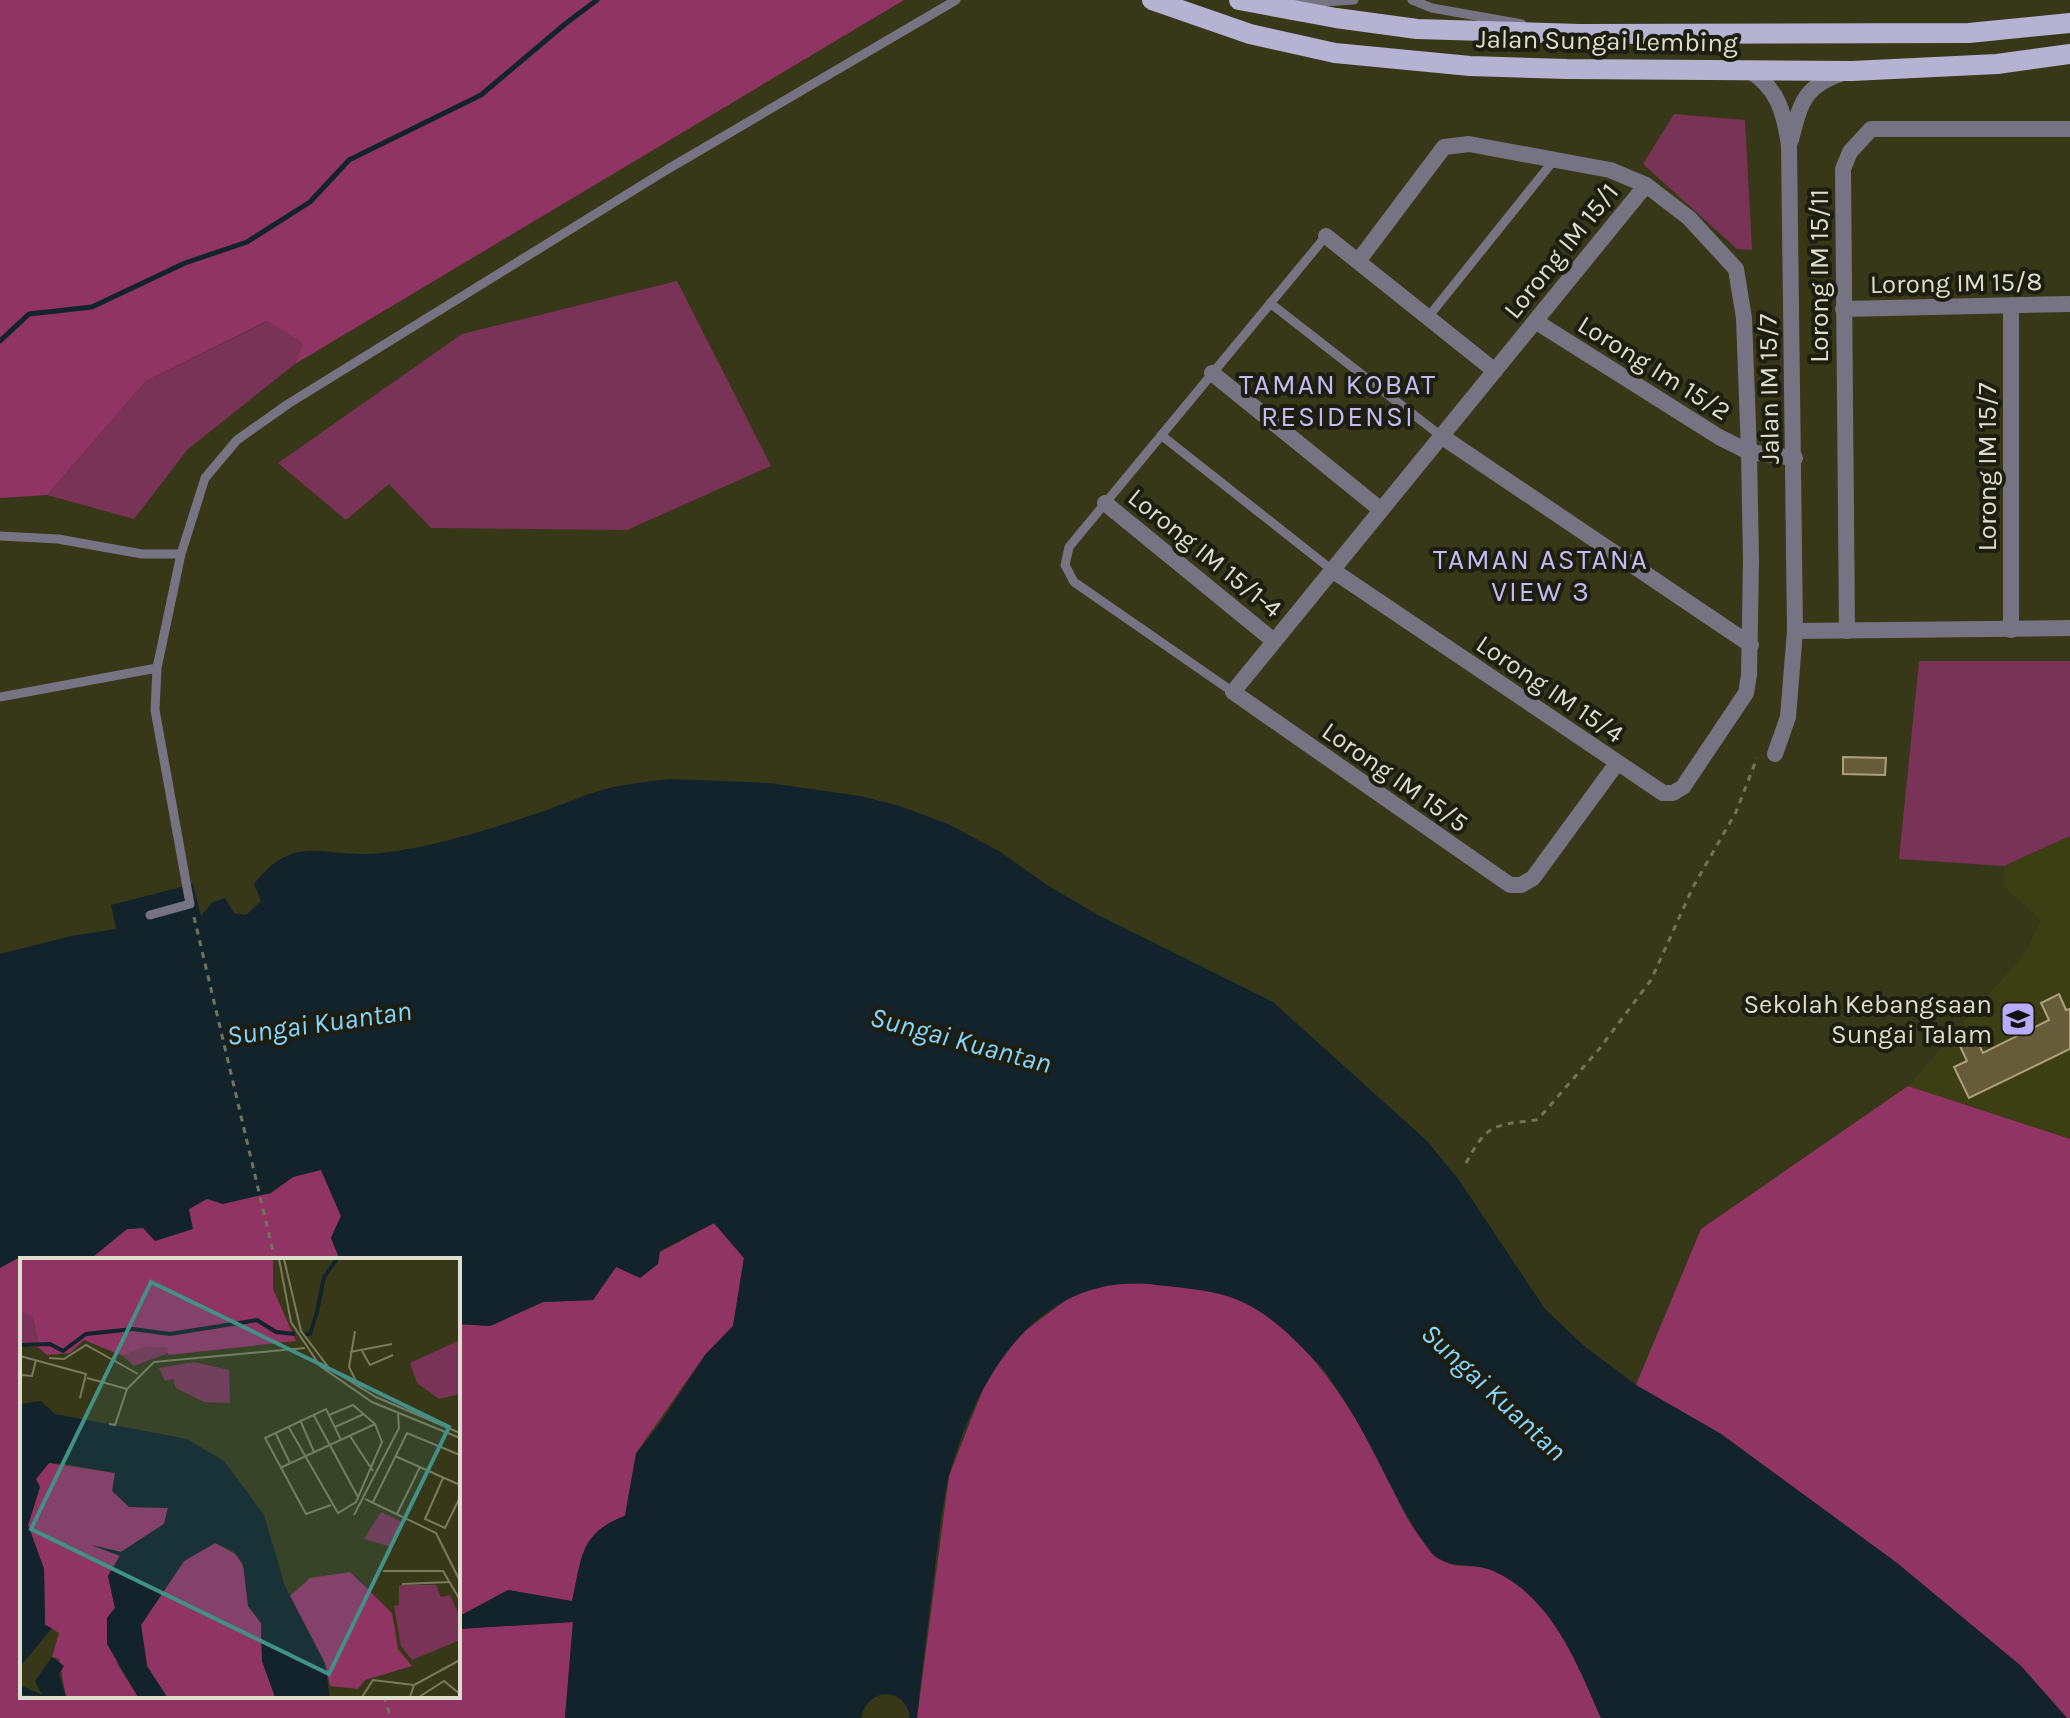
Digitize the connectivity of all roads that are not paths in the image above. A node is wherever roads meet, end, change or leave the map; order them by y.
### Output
1 (956, 0) edge
2 (1152, 0) edge
3 (1239, 0) edge
4 (1354, 0) edge
5 (1412, 0) edge
6 (1283, 7) junction
7 (2070, 23) edge
8 (1579, 34) junction
9 (2070, 54) edge
10 (1748, 70) junction
11 (1852, 71) junction
12 (2070, 129) edge
13 (1789, 145) junction
14 (1554, 160) junction
15 (1646, 185) junction
16 (1326, 236) joint
17 (1359, 260) junction
18 (1270, 303) junction
19 (2070, 304) edge
20 (2011, 305) junction
21 (1843, 309) junction
22 (1429, 316) junction
23 (1535, 321) junction
24 (1495, 371) junction
25 (1212, 373) junction
26 (1161, 435) junction
27 (1441, 436) junction
28 (1749, 452) junction
29 (1795, 458) junction
30 (1105, 503) junction
31 (1381, 510) junction
32 (0, 536) edge
33 (181, 554) junction
34 (1332, 570) junction
35 (2070, 628) edge
36 (2011, 630) junction
37 (1795, 631) junction
38 (1847, 631) junction
39 (1274, 641) junction
40 (1751, 645) junction
41 (157, 668) junction
42 (1233, 692) junction
43 (0, 697) edge
44 (1775, 754) road end
45 (1617, 763) junction
46 (1663, 793) joint
47 (150, 915) dead end

1 - 33 lane
2 - 10 main road, Jalan Sungai Lembing
3 - 6 main road, Jalan Sungai Lembing
4 - 6 lane
5 - 8 lane
6 - 8 main road, Jalan Sungai Lembing
7 - 8 main road, Jalan Sungai Lembing
9 - 11 main road, Jalan Sungai Lembing
10 - 11 main road, Jalan Sungai Lembing
10 - 13 street
11 - 13 street
12 - 21 street, Lorong IM 15/11
13 - 29 street, Jalan IM 15/7
14 - 15 street
14 - 17 street
14 - 22 lane
15 - 23 street, Lorong IM 15/1
15 - 28 street, Lorong IM 15/1
16 - 17 street
16 - 18 lane
17 - 22 street
18 - 25 lane
18 - 27 lane
19 - 20 street, Lorong IM 15/8
20 - 21 street, Lorong IM 15/8
20 - 36 street, Lorong IM 15/7
21 - 38 street, Lorong IM 15/11
22 - 24 street
23 - 24 street, Lorong IM 15/1
23 - 28 street, Lorong Im 15/2
24 - 27 street, Lorong IM 15/1
25 - 26 lane
25 - 31 street
26 - 30 lane
26 - 34 lane
27 - 31 street, Lorong IM 15/1
27 - 40 street
28 - 29 street
28 - 40 street, Lorong IM 15/1
29 - 37 street, Jalan IM 15/7
30 - 39 street, Lorong IM 15/1-4
30 - 42 lane
31 - 34 street, Lorong IM 15/1
32 - 33 lane
33 - 41 lane
34 - 39 street, Lorong IM 15/1
34 - 45 street, Lorong IM 15/4
35 - 36 street
36 - 38 street
37 - 38 street
37 - 44 street, Jalan IM 15/7
39 - 42 street, Lorong IM 15/1
40 - 46 street, Lorong IM 15/1
41 - 43 lane
41 - 47 lane
42 - 45 street, Lorong IM 15/5
45 - 46 street, Lorong IM 15/4

